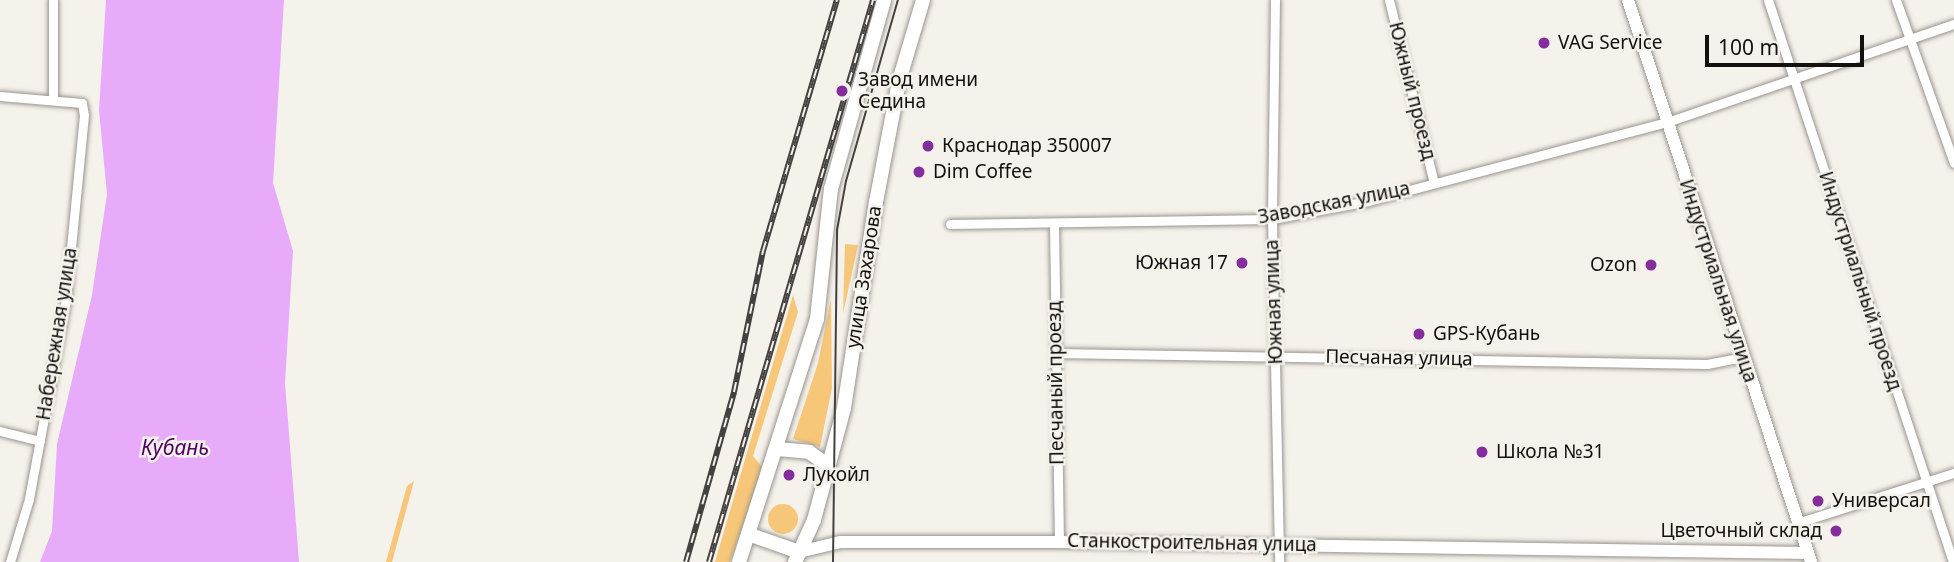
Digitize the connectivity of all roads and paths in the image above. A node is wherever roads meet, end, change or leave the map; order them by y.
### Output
1 (53, 0) edge
2 (884, 0) edge
3 (923, 0) edge
4 (1275, 0) edge
5 (1390, 0) edge
6 (1628, 0) edge
7 (1768, 0) edge
8 (1896, 0) edge
9 (1954, 24) edge
10 (1910, 38) junction
11 (1794, 76) junction
12 (0, 96) edge
13 (53, 100) junction
14 (1667, 122) junction
15 (1954, 163) edge
16 (1434, 183) junction
17 (1272, 219) junction
18 (950, 224) dead end
19 (1054, 224) junction
20 (1056, 353) junction
21 (1276, 355) junction
22 (1742, 357) junction
23 (0, 431) edge
24 (40, 441) junction
25 (777, 449) junction
26 (829, 466) junction
27 (1954, 473) edge
28 (1926, 481) junction
29 (1797, 523) junction
30 (748, 534) junction
31 (1059, 542) junction
32 (1279, 544) junction
33 (818, 556) edge
34 (797, 557) edge
35 (1809, 558) edge
36 (10, 562) edge
37 (739, 562) edge
38 (1279, 562) edge
39 (1953, 562) edge

1 - 13 street
2 - 25 main road, улица Захарова
3 - 26 main road, улица Захарова
4 - 17 street, Южная улица
5 - 16 street, Южный проезд
6 - 14 street, Индустриальная улица
7 - 11 street, Индустриальный проезд
8 - 10 street
9 - 10 street, Заводская улица
10 - 11 street, Заводская улица
10 - 15 street
11 - 14 street, Заводская улица
11 - 28 street, Индустриальный проезд
12 - 13 street
13 - 24 street, Набережная улица
14 - 16 street, Заводская улица
14 - 22 street, Индустриальная улица
16 - 17 street, Заводская улица
17 - 19 street, Заводская улица
17 - 21 street, Южная улица
18 - 19 street, Заводская улица
19 - 20 street, Песчаный проезд
20 - 21 street, Песчаная улица
20 - 31 street, Песчаный проезд
21 - 22 street, Песчаная улица
21 - 32 street, Южная улица
22 - 29 street, Индустриальная улица
23 - 24 street
24 - 36 street, Набережная улица
25 - 26 main road
25 - 30 main road, улица Захарова
26 - 34 main road, улица Захарова
27 - 28 street
28 - 29 street
28 - 39 street, Индустриальный проезд
29 - 35 street, Индустриальная улица
30 - 34 main road, Станкостроительная улица
30 - 37 main road, улица Захарова
31 - 32 street, Станкостроительная улица
31 - 33 street, Станкостроительная улица
32 - 35 street, Станкостроительная улица
32 - 38 street, Южная улица
33 - 34 street, Станкостроительная улица

